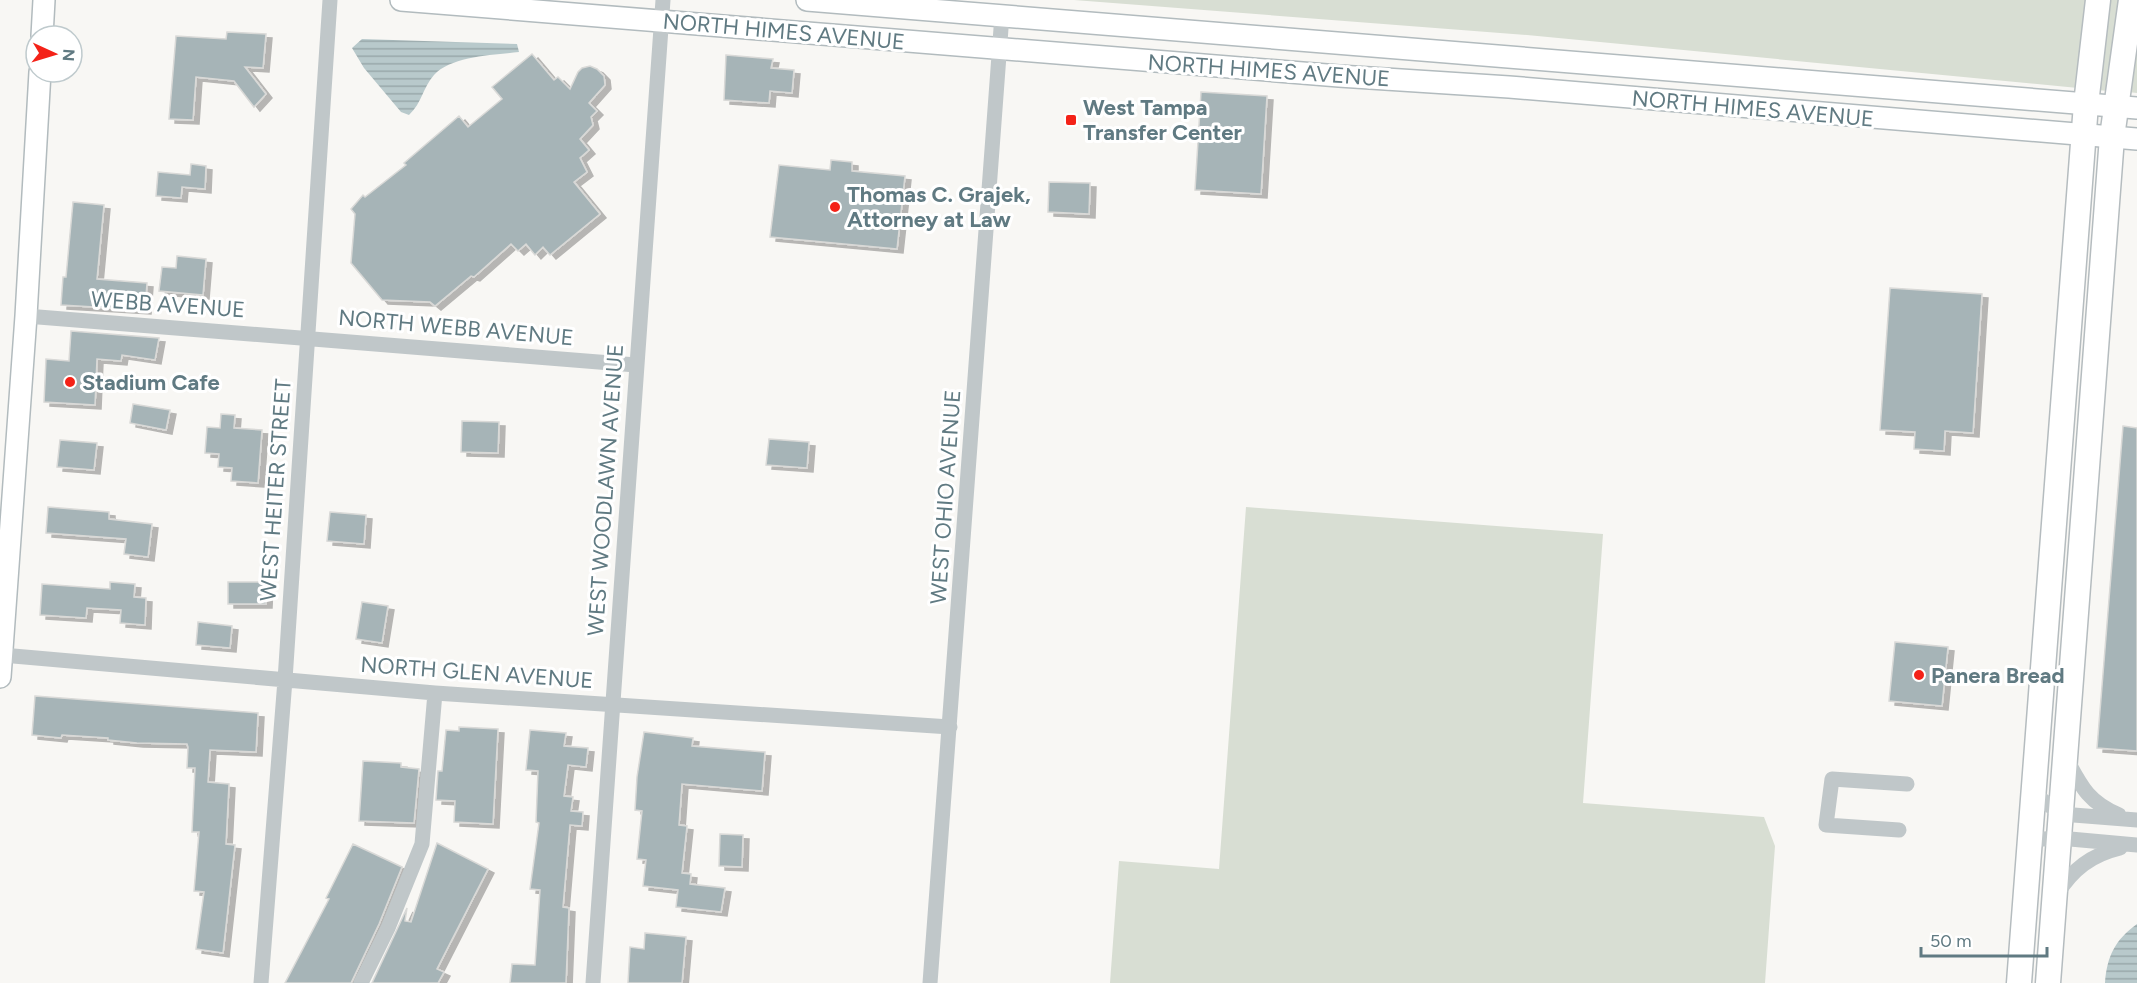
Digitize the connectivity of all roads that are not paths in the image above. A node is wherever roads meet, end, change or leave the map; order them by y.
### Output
1 (44, 0) edge
2 (330, 0) edge
3 (401, 0) edge
4 (807, 0) edge
5 (2098, 0) edge
6 (2132, 0) edge
7 (662, 10) edge
8 (1002, 15) junction
9 (43, 24) edge
10 (1000, 48) junction
11 (1393, 48) junction
12 (1393, 79) junction
13 (39, 84) edge
14 (2086, 104) junction
15 (2126, 107) edge
16 (2084, 135) junction
17 (2112, 137) junction
18 (2137, 139) edge
19 (26, 316) junction
20 (307, 338) junction
21 (636, 364) junction
22 (6, 498) edge
23 (2, 655) junction
24 (0, 677) edge
25 (285, 680) junction
26 (435, 693) junction
27 (613, 705) junction
28 (950, 726) junction
29 (2065, 755) junction
30 (1907, 784) dead end
31 (2033, 793) junction
32 (2061, 814) junction
33 (2135, 820) edge
34 (1899, 830) dead end
35 (2059, 838) junction
36 (2029, 840) junction
37 (2135, 845) edge
38 (2054, 899) junction
39 (261, 983) edge
40 (361, 983) edge
41 (593, 983) edge
42 (930, 983) edge
43 (2019, 983) edge
44 (2048, 983) edge

1 - 9 street
2 - 20 street, WEST HEITER STREET
3 - 7 street, NORTH HIMES AVENUE
4 - 8 street, NORTH HIMES AVENUE
5 - 14 main road
6 - 15 main road
7 - 10 street, NORTH HIMES AVENUE
7 - 21 street, WEST WOODLAWN AVENUE
8 - 10 street, WEST OHIO AVENUE
8 - 11 street, NORTH HIMES AVENUE
10 - 12 street, NORTH HIMES AVENUE
10 - 28 street, WEST OHIO AVENUE
11 - 12 street
11 - 14 street, NORTH HIMES AVENUE
12 - 16 street, NORTH HIMES AVENUE
13 - 19 street
14 - 15 street, NORTH HIMES AVENUE
14 - 16 main road
15 - 17 main road
16 - 17 street, NORTH HIMES AVENUE
16 - 31 main road
17 - 18 street, NORTH HIMES AVENUE
17 - 29 main road
19 - 20 street, WEBB AVENUE
19 - 22 street
20 - 21 street, NORTH WEBB AVENUE
20 - 25 street, WEST HEITER STREET
21 - 27 street, WEST WOODLAWN AVENUE
22 - 23 street
23 - 24 street
23 - 25 street, NORTH GLEN AVENUE
25 - 26 street, NORTH GLEN AVENUE
25 - 39 street, WEST HEITER STREET
26 - 27 street, NORTH GLEN AVENUE
26 - 40 street
27 - 28 street, NORTH GLEN AVENUE
27 - 41 street, WEST WOODLAWN AVENUE
28 - 42 street, WEST OHIO AVENUE
29 - 32 main road
29 - 33 street
30 - 34 street
31 - 32 street
31 - 36 main road
32 - 33 street
32 - 35 main road
35 - 36 street
35 - 37 street
35 - 38 main road
36 - 43 main road
37 - 38 street
38 - 44 main road

